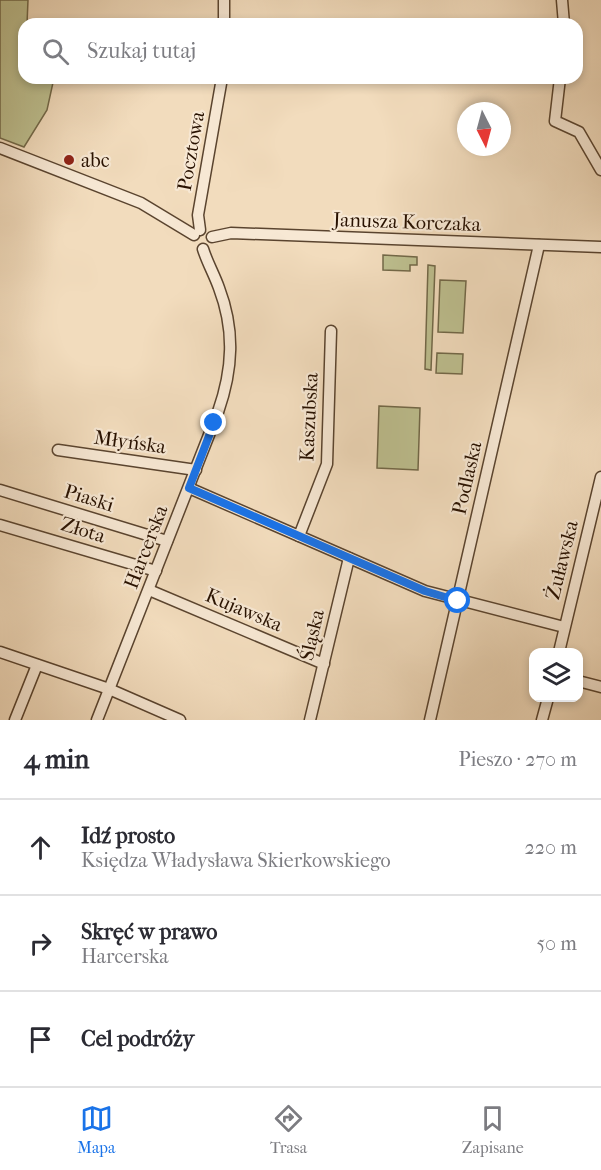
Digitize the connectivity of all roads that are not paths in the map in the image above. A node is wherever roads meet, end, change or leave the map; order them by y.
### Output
1 (224, 0) edge
2 (562, 0) edge
3 (224, 18) edge
4 (564, 18) edge
5 (221, 84) edge
6 (559, 84) edge
7 (0, 148) edge
8 (601, 170) edge
9 (198, 215) junction
10 (173, 222) junction
11 (197, 232) junction
12 (212, 237) junction
13 (539, 245) junction
14 (601, 247) edge
15 (203, 249) junction
16 (331, 331) dead end
17 (58, 450) dead end
18 (196, 470) junction
19 (601, 477) edge
20 (189, 488) junction
21 (0, 490) edge
22 (0, 525) edge
23 (299, 536) junction
24 (167, 541) junction
25 (349, 558) junction
26 (156, 571) junction
27 (149, 590) junction
28 (458, 601) junction
29 (564, 627) junction
30 (560, 648) edge
31 (0, 652) edge
32 (324, 664) junction
33 (37, 665) junction
34 (583, 682) edge
35 (601, 687) edge
36 (109, 689) junction
37 (547, 702) edge
38 (15, 720) edge
39 (98, 720) edge
40 (180, 720) edge
41 (310, 720) edge
42 (430, 720) edge
43 (542, 720) edge

1 - 3 street
2 - 4 street
5 - 9 street, Pocztowa
6 - 8 street
7 - 10 street
9 - 10 street
9 - 11 street, Pocztowa
10 - 11 street
11 - 12 street
11 - 15 street
12 - 13 street, Janusza Korczaka
12 - 15 street
13 - 14 street, Janusza Korczaka
13 - 28 street, Podlaska
15 - 18 street, Harcerska
16 - 23 street, Kaszubska
17 - 18 street, Młyńska
18 - 20 street, Harcerska
19 - 29 street, Żuławska
20 - 23 street
20 - 24 street, Harcerska
21 - 24 street, Piaski
22 - 26 street, Złota
23 - 25 street
24 - 26 street, Harcerska
25 - 28 street
25 - 32 street, Śląska
26 - 27 street, Harcerska
27 - 32 street, Kujawska
27 - 36 street, Harcerska
28 - 29 street
28 - 42 street, Podlaska
29 - 30 street, Żuławska
31 - 33 street
32 - 41 street, Śląska
33 - 36 street
33 - 38 street
34 - 35 street
36 - 39 street, Harcerska
36 - 40 street
37 - 43 street

